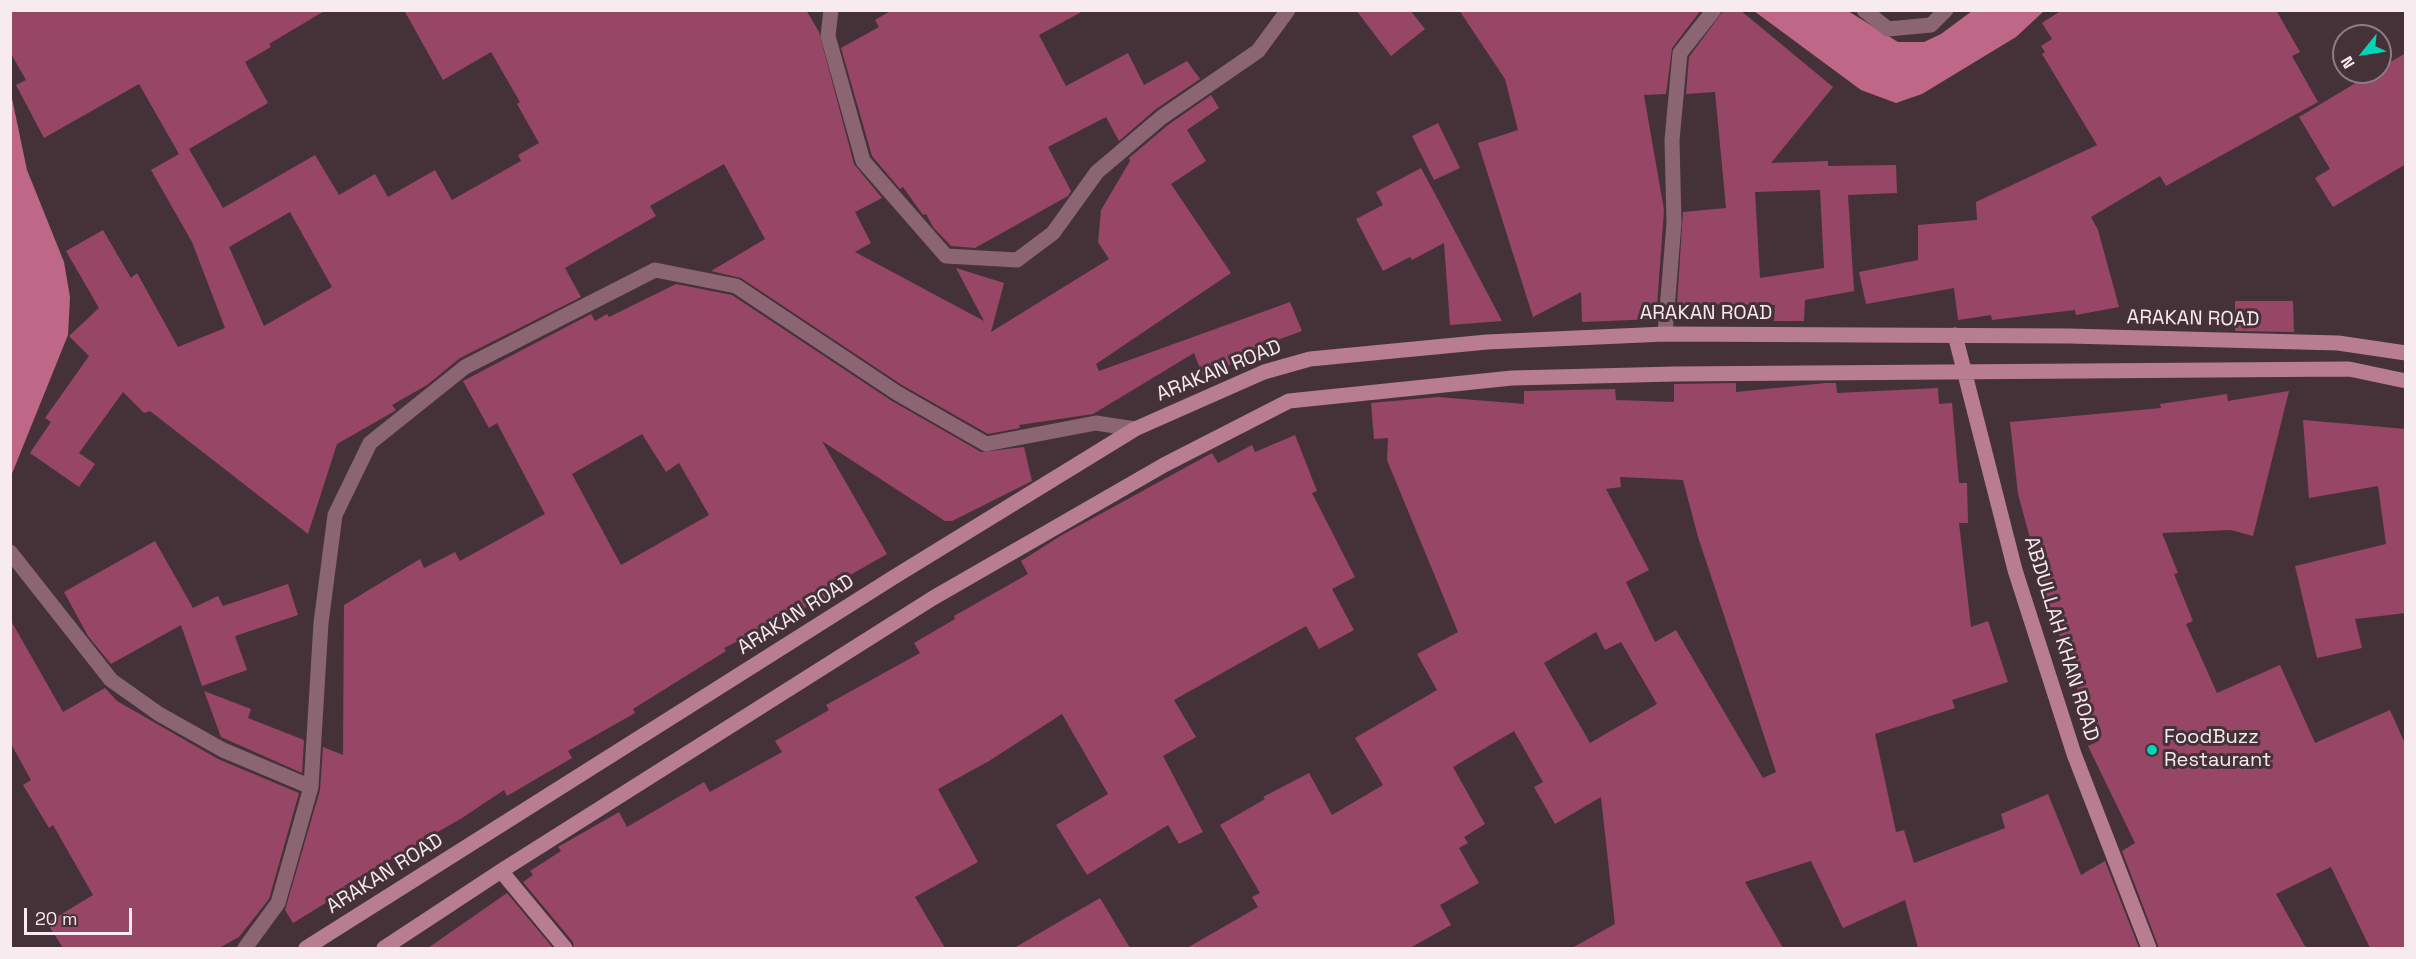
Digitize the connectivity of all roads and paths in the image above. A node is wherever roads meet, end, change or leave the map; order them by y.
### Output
1 (831, 10) edge
2 (1288, 10) edge
3 (1714, 10) edge
4 (1864, 10) edge
5 (1946, 10) edge
6 (1665, 334) junction
7 (1955, 335) junction
8 (2406, 353) edge
9 (1965, 373) junction
10 (2406, 381) edge
11 (1135, 429) junction
12 (10, 552) edge
13 (311, 787) junction
14 (501, 871) junction
15 (245, 948) edge
16 (306, 948) edge
17 (384, 948) edge
18 (565, 948) edge
19 (2149, 948) edge

1 - 2 street
3 - 6 street
4 - 5 street
6 - 7 main road, ARAKAN ROAD
6 - 11 main road, ARAKAN ROAD
7 - 8 main road, ARAKAN ROAD
7 - 9 main road, ABDULLAH KHAN ROAD
9 - 10 main road
9 - 14 main road
9 - 19 main road, ABDULLAH KHAN ROAD
11 - 13 street
11 - 16 main road, ARAKAN ROAD
12 - 13 street
13 - 15 street
14 - 17 main road
14 - 18 main road

